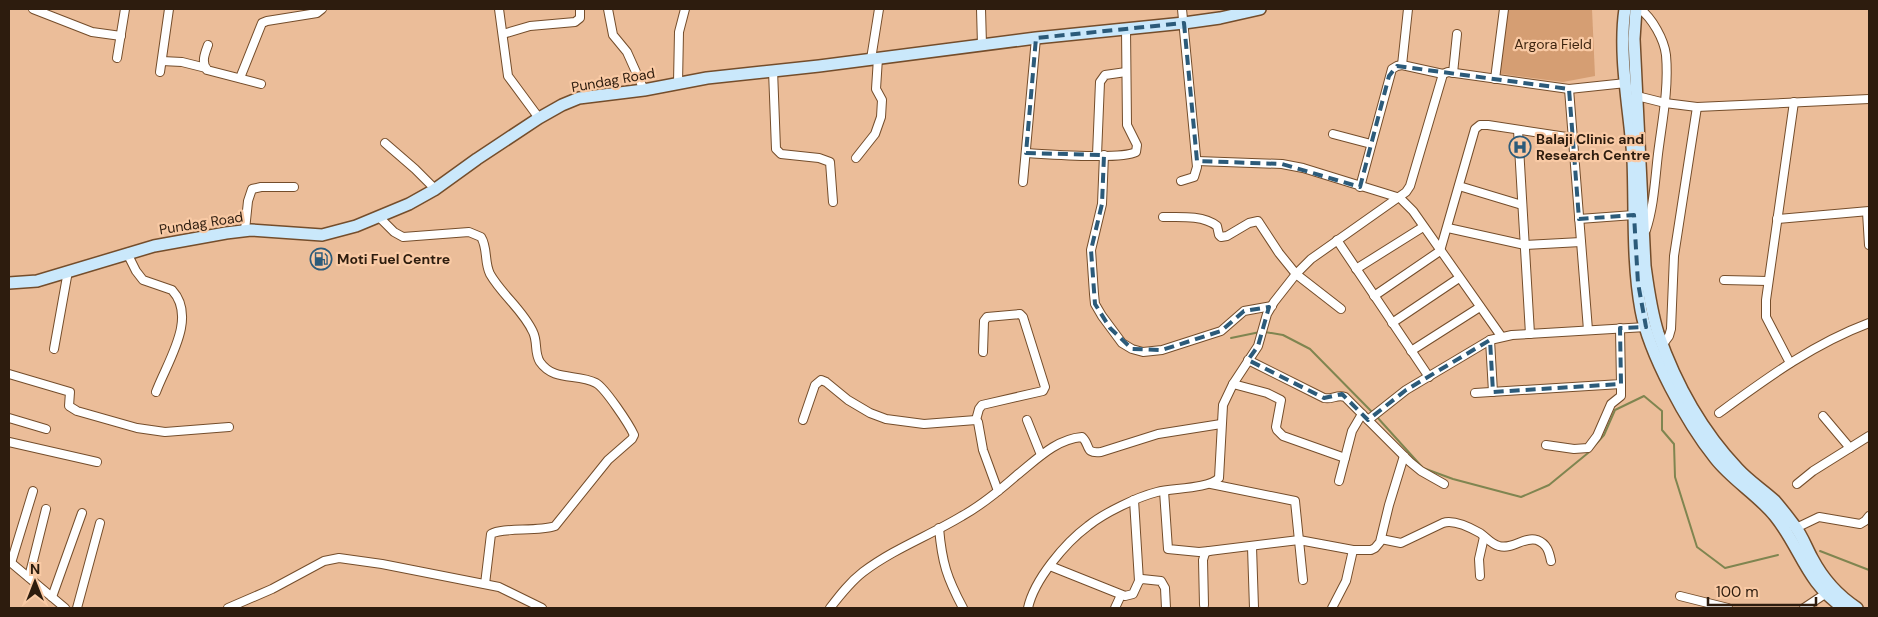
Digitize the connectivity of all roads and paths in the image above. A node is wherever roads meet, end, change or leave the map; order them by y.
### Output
1 (34, 9) edge
2 (125, 9) edge
3 (169, 9) edge
4 (322, 9) edge
5 (499, 9) edge
6 (580, 9) edge
7 (608, 9) edge
8 (685, 9) edge
9 (879, 9) edge
10 (981, 9) edge
11 (1182, 9) edge
12 (1260, 9) edge
13 (1408, 9) edge
14 (1504, 9) edge
15 (1625, 9) edge
16 (1636, 9) edge
17 (1640, 9) edge
18 (1184, 23) junction
19 (1126, 29) junction
20 (503, 34) junction
21 (1458, 34) dead end
22 (121, 36) junction
23 (1036, 38) junction
24 (208, 45) dead end
25 (982, 45) junction
26 (117, 58) dead end
27 (874, 59) junction
28 (162, 61) junction
29 (1402, 65) junction
30 (206, 68) junction
31 (773, 70) junction
32 (160, 72) dead end
33 (1126, 72) junction
34 (1453, 73) junction
35 (1443, 74) junction
36 (240, 78) junction
37 (1495, 79) junction
38 (678, 83) junction
39 (1626, 83) junction
40 (261, 84) dead end
41 (1569, 89) junction
42 (644, 90) junction
43 (1637, 96) junction
44 (1869, 99) edge
45 (1794, 102) junction
46 (1665, 103) junction
47 (1697, 107) junction
48 (539, 118) junction
49 (1518, 130) junction
50 (1333, 134) dead end
51 (1573, 138) junction
52 (385, 143) dead end
53 (1371, 144) junction
54 (1026, 153) junction
55 (1100, 155) junction
56 (856, 158) dead end
57 (1197, 161) junction
58 (1181, 181) dead end
59 (1023, 182) dead end
60 (1459, 186) junction
61 (294, 187) dead end
62 (1360, 187) junction
63 (435, 189) junction
64 (1400, 198) junction
65 (833, 202) dead end
66 (1522, 205) junction
67 (1868, 211) edge
68 (1634, 215) junction
69 (379, 217) junction
70 (1163, 217) dead end
71 (1579, 219) junction
72 (1777, 219) junction
73 (1423, 227) junction
74 (1448, 228) junction
75 (245, 230) junction
76 (1644, 238) junction
77 (1337, 240) junction
78 (1581, 242) junction
79 (1525, 245) junction
80 (1869, 245) edge
81 (1440, 251) junction
82 (127, 253) junction
83 (1356, 269) junction
84 (68, 271) junction
85 (1296, 274) junction
86 (1459, 278) junction
87 (1724, 280) dead end
88 (1768, 281) junction
89 (9, 283) edge
90 (1374, 296) junction
91 (1272, 306) junction
92 (1480, 307) junction
93 (1341, 310) dead end
94 (1392, 323) junction
95 (1869, 323) edge
96 (1646, 326) junction
97 (1620, 328) junction
98 (1588, 330) junction
99 (1530, 334) junction
100 (1501, 336) junction
101 (1490, 340) junction
102 (1663, 344) junction
103 (54, 349) dead end
104 (1411, 351) junction
105 (983, 352) dead end
106 (1248, 360) junction
107 (1790, 363) junction
108 (9, 374) edge
109 (1429, 377) junction
110 (1233, 384) junction
111 (1621, 384) junction
112 (156, 392) dead end
113 (1493, 392) junction
114 (1475, 393) dead end
115 (1719, 413) dead end
116 (1362, 414) junction
117 (1823, 416) dead end
118 (9, 418) edge
119 (1371, 418) junction
120 (803, 420) dead end
121 (976, 420) junction
122 (1026, 420) dead end
123 (1221, 424) junction
124 (229, 427) dead end
125 (46, 429) dead end
126 (1869, 436) edge
127 (9, 442) edge
128 (1546, 445) dead end
129 (1850, 448) junction
130 (1041, 455) junction
131 (1404, 456) junction
132 (1344, 458) junction
133 (97, 462) dead end
134 (1339, 481) dead end
135 (1211, 484) junction
136 (1444, 484) dead end
137 (1797, 484) dead end
138 (33, 491) dead end
139 (998, 491) junction
140 (1164, 491) junction
141 (1134, 500) junction
142 (46, 509) dead end
143 (82, 514) dead end
144 (1869, 516) edge
145 (100, 522) dead end
146 (940, 528) junction
147 (1796, 528) junction
148 (1484, 537) junction
149 (1381, 538) junction
150 (1299, 540) junction
151 (1252, 546) junction
152 (1353, 550) junction
153 (1209, 551) junction
154 (1552, 561) dead end
155 (10, 562) edge
156 (1050, 566) junction
157 (1480, 576) dead end
158 (29, 577) junction
159 (1139, 580) junction
160 (1303, 580) dead end
161 (485, 584) junction
162 (1825, 594) junction
163 (1121, 595) junction
164 (52, 596) junction
165 (1680, 596) dead end
166 (1204, 605) dead end
167 (65, 608) edge
168 (77, 608) edge
169 (228, 608) edge
170 (542, 608) edge
171 (830, 608) edge
172 (963, 608) edge
173 (1028, 608) edge
174 (1115, 608) edge
175 (1166, 608) edge
176 (1254, 608) edge
177 (1332, 608) edge
178 (1728, 608) edge
179 (1804, 608) edge
180 (1844, 608) edge
181 (1857, 608) edge

1 - 22 street
2 - 22 street
3 - 28 street
4 - 36 street
5 - 20 street
6 - 20 street
7 - 42 street
8 - 38 street
9 - 27 street
10 - 25 street
11 - 18 street
12 - 18 main road, Pundag Road
13 - 29 street
14 - 37 street
15 - 39 main road
16 - 43 main road
17 - 46 street
18 - 19 main road, Pundag Road
18 - 57 street
19 - 23 main road, Pundag Road
19 - 33 street
20 - 48 street
21 - 34 street
22 - 26 street
23 - 25 main road, Pundag Road
23 - 54 street
24 - 30 street
25 - 27 main road, Pundag Road
27 - 31 main road, Pundag Road
27 - 56 street
28 - 30 street
28 - 32 street
29 - 35 street
29 - 53 street
30 - 36 street
31 - 38 main road, Pundag Road
31 - 65 street
33 - 55 street
33 - 55 street
34 - 35 street
34 - 37 street
35 - 64 street
36 - 40 street
37 - 41 street
38 - 42 main road, Pundag Road
39 - 41 street
39 - 68 main road
41 - 51 street
42 - 48 main road, Pundag Road
43 - 46 street
43 - 76 main road
44 - 45 street
45 - 47 street
45 - 72 street
46 - 47 street
46 - 76 street
47 - 102 street
48 - 63 main road, Pundag Road
49 - 51 street
49 - 60 street
49 - 66 street
50 - 53 street
51 - 71 street
52 - 63 street
53 - 62 street
54 - 55 street
54 - 59 street
55 - 91 street
57 - 58 street
57 - 62 street
60 - 66 street
60 - 74 street
61 - 75 street
62 - 64 street
63 - 69 main road, Pundag Road
64 - 73 street
64 - 77 street
66 - 79 street
67 - 72 street
67 - 80 street
68 - 71 street
68 - 96 main road
69 - 75 main road, Pundag Road
69 - 161 street
70 - 85 street
71 - 78 street
72 - 88 street
73 - 81 street
73 - 83 street
74 - 79 street
74 - 81 street
75 - 82 main road, Pundag Road
76 - 102 main road
77 - 83 street
77 - 85 street
78 - 79 street
78 - 98 street
79 - 99 street
81 - 86 street
81 - 90 street
82 - 84 main road, Pundag Road
82 - 112 street
83 - 90 street
84 - 89 main road, Pundag Road
84 - 103 street
85 - 91 street
85 - 93 street
86 - 92 street
86 - 94 street
87 - 88 street
88 - 107 street
90 - 94 street
91 - 106 street
92 - 100 street
92 - 104 street
94 - 104 street
95 - 107 street
96 - 97 street
96 - 162 main road
97 - 98 street
97 - 111 street
98 - 99 street
99 - 100 street
100 - 101 street
101 - 109 street
101 - 113 street
102 - 147 main road
104 - 109 street
105 - 121 street
106 - 110 street
106 - 116 street
107 - 115 street
108 - 124 street
109 - 119 street
110 - 123 street
110 - 132 street
111 - 113 street
111 - 128 street
113 - 114 street
116 - 119 street
116 - 132 street
117 - 129 street
118 - 125 street
119 - 131 street
120 - 121 street
121 - 139 street
122 - 130 street
123 - 130 street
123 - 135 street
126 - 129 street
127 - 133 street
129 - 137 street
130 - 139 street
131 - 136 street
131 - 149 street
132 - 134 street
135 - 140 street
135 - 150 street
138 - 155 street
139 - 146 street
140 - 141 street
140 - 153 street
141 - 156 street
141 - 159 street
142 - 158 street
143 - 164 street
144 - 147 street
145 - 168 street
146 - 171 street
146 - 172 street
147 - 181 main road
148 - 149 street
148 - 154 street
148 - 157 street
149 - 152 street
150 - 151 street
150 - 152 street
150 - 160 street
151 - 153 street
151 - 176 street
152 - 177 street
153 - 166 street
155 - 158 street
156 - 163 street
156 - 173 street
158 - 164 street
159 - 163 street
159 - 175 street
161 - 169 street
161 - 170 street
162 - 179 street
162 - 180 main road
163 - 174 street
164 - 167 street
165 - 178 street

